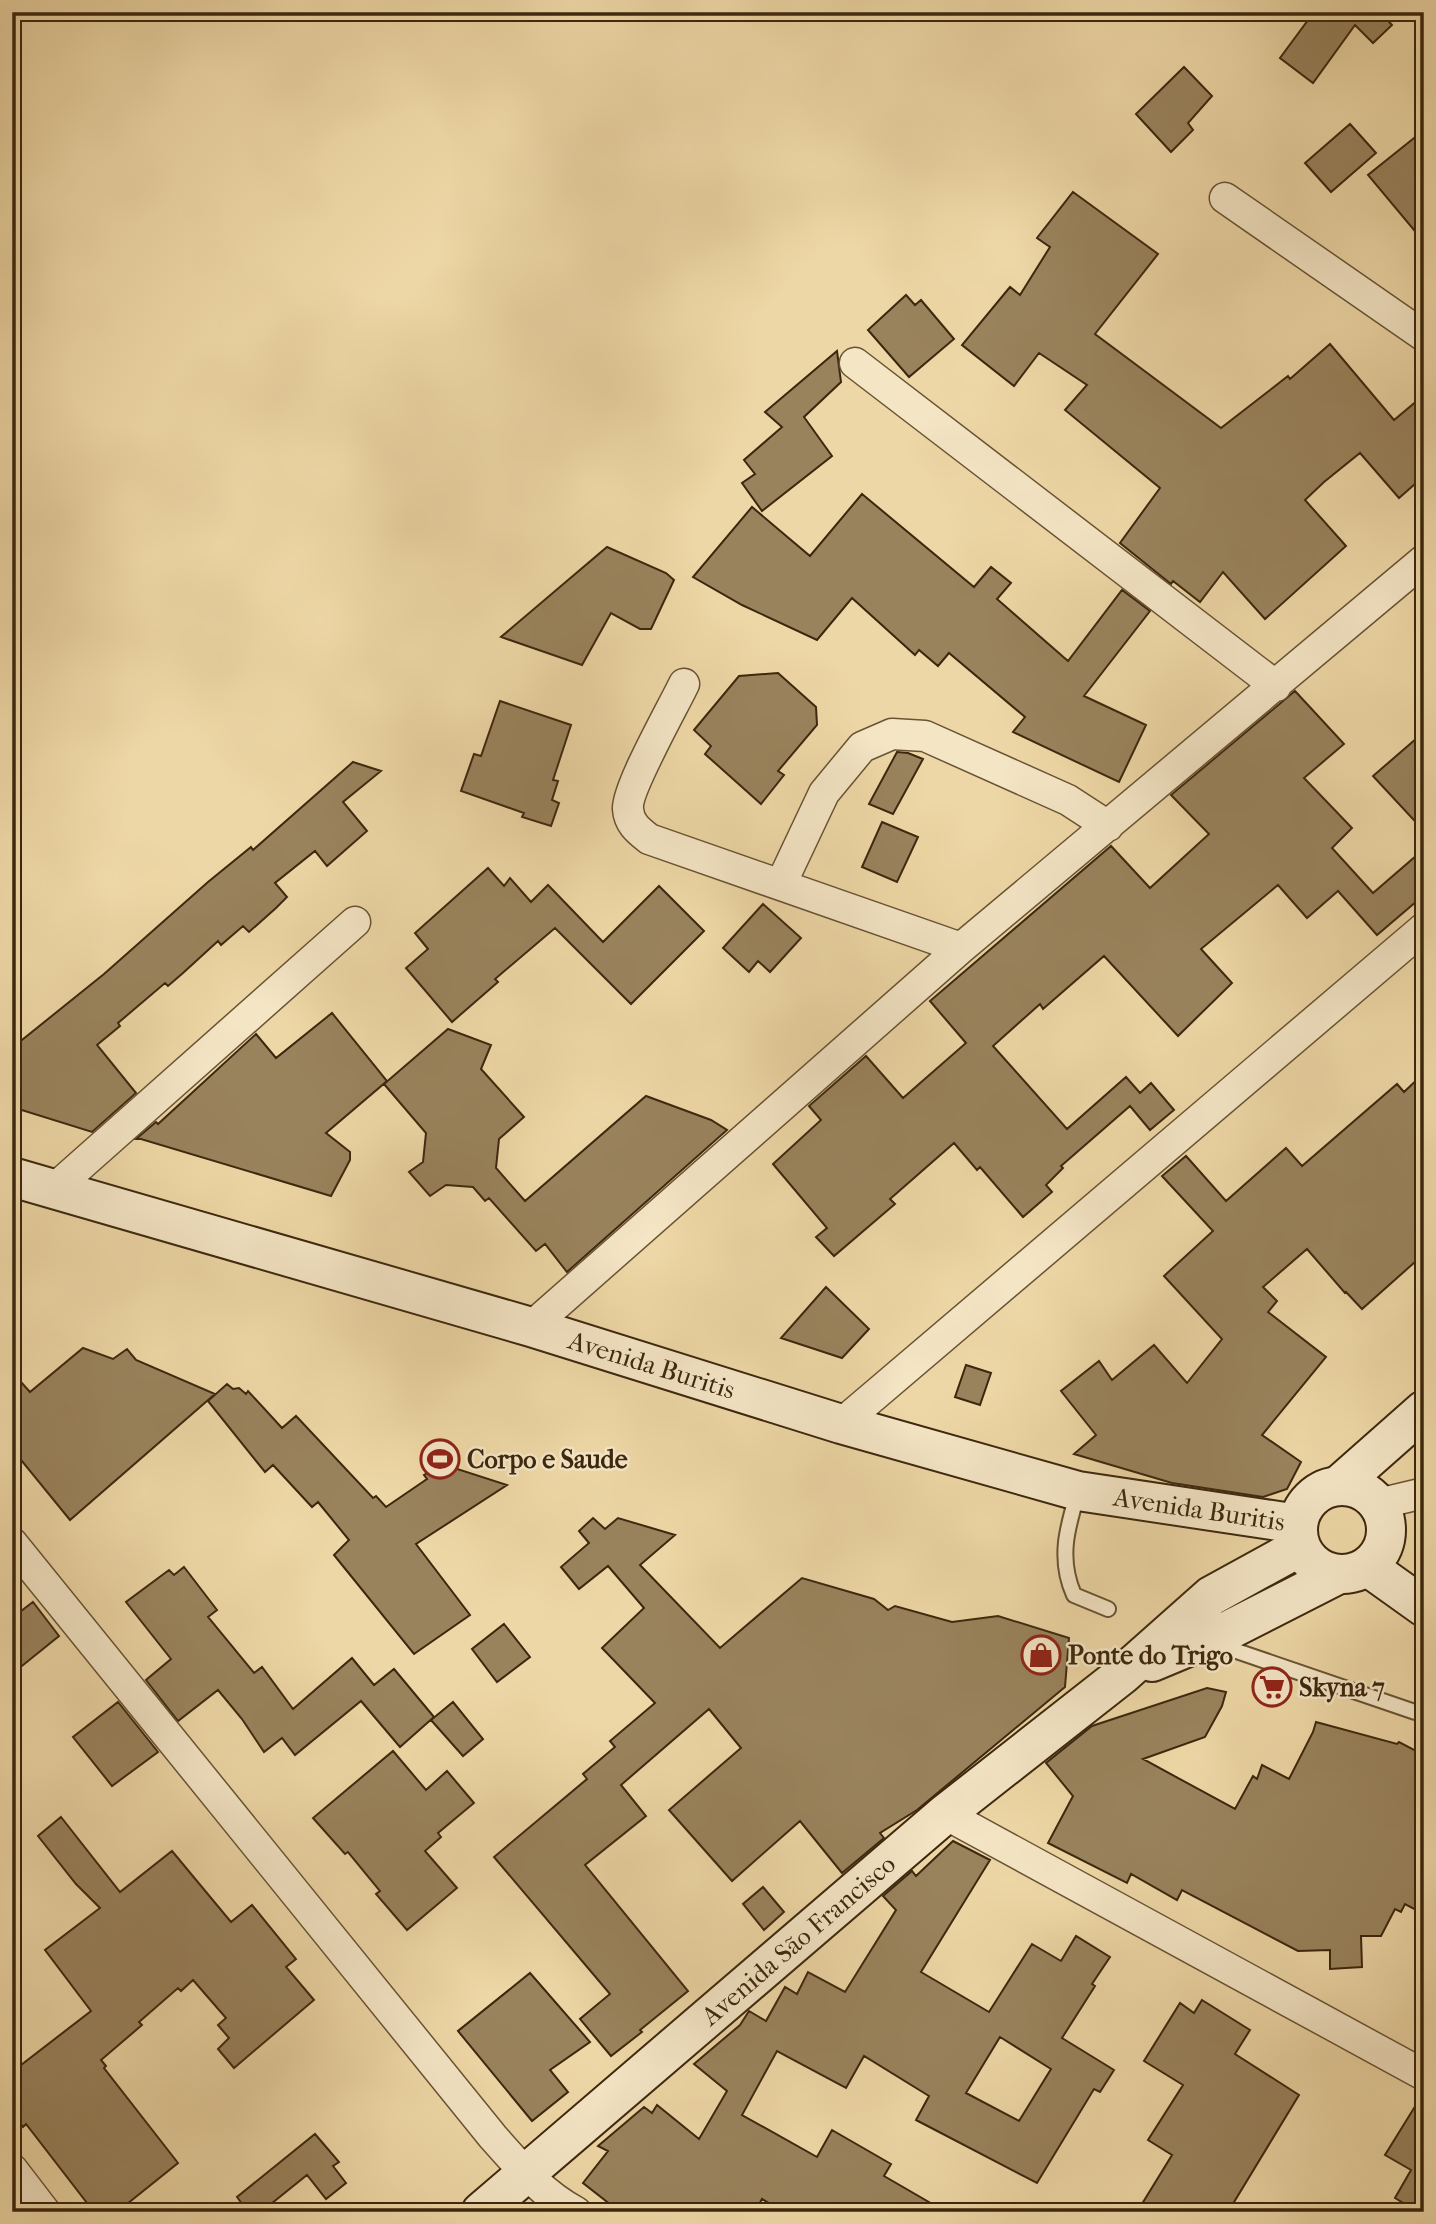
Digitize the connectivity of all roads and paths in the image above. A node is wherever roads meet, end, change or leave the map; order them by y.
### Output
1 (1225, 198) dead end
2 (1424, 336) edge
3 (855, 363) dead end
4 (1424, 560) edge
5 (684, 684) dead end
6 (1276, 686) junction
7 (1108, 826) junction
8 (781, 884) junction
9 (355, 922) dead end
10 (1424, 929) edge
11 (961, 948) junction
12 (12, 1177) edge
13 (54, 1189) junction
14 (531, 1327) junction
15 (1424, 1410) edge
16 (841, 1424) junction
17 (1338, 1486) junction
18 (1078, 1490) junction
19 (1424, 1493) edge
20 (1378, 1504) junction
21 (1299, 1535) junction
22 (12, 1543) edge
23 (1352, 1571) junction
24 (1424, 1607) edge
25 (1108, 1609) dead end
26 (1204, 1640) junction
27 (1122, 1675) junction
28 (1424, 1712) edge
29 (945, 1814) junction
30 (1424, 2075) edge
31 (12, 2169) edge
32 (526, 2174) junction
33 (45, 2212) edge
34 (481, 2212) edge
35 (576, 2212) edge

1 - 2 street
3 - 6 street
4 - 6 street
5 - 8 street
6 - 7 street
7 - 8 street
7 - 11 street
8 - 11 street
9 - 13 street
10 - 16 street
11 - 14 street
12 - 13 street, Avenida Buritis
13 - 14 street, Avenida Buritis
14 - 16 street, Avenida Buritis
15 - 17 street
16 - 18 street, Avenida Buritis
17 - 20 street
17 - 21 street
18 - 21 street, Avenida Buritis
18 - 25 lane
19 - 20 street
20 - 23 street
21 - 23 street
21 - 27 street, Avenida São Francisco
22 - 32 street
23 - 24 street
23 - 26 street, Avenida São Francisco
26 - 27 street, Avenida São Francisco
26 - 28 lane
27 - 29 street, Avenida São Francisco
29 - 30 street
29 - 32 street, Avenida São Francisco
31 - 33 street
32 - 34 street, Avenida São Francisco
32 - 35 street

